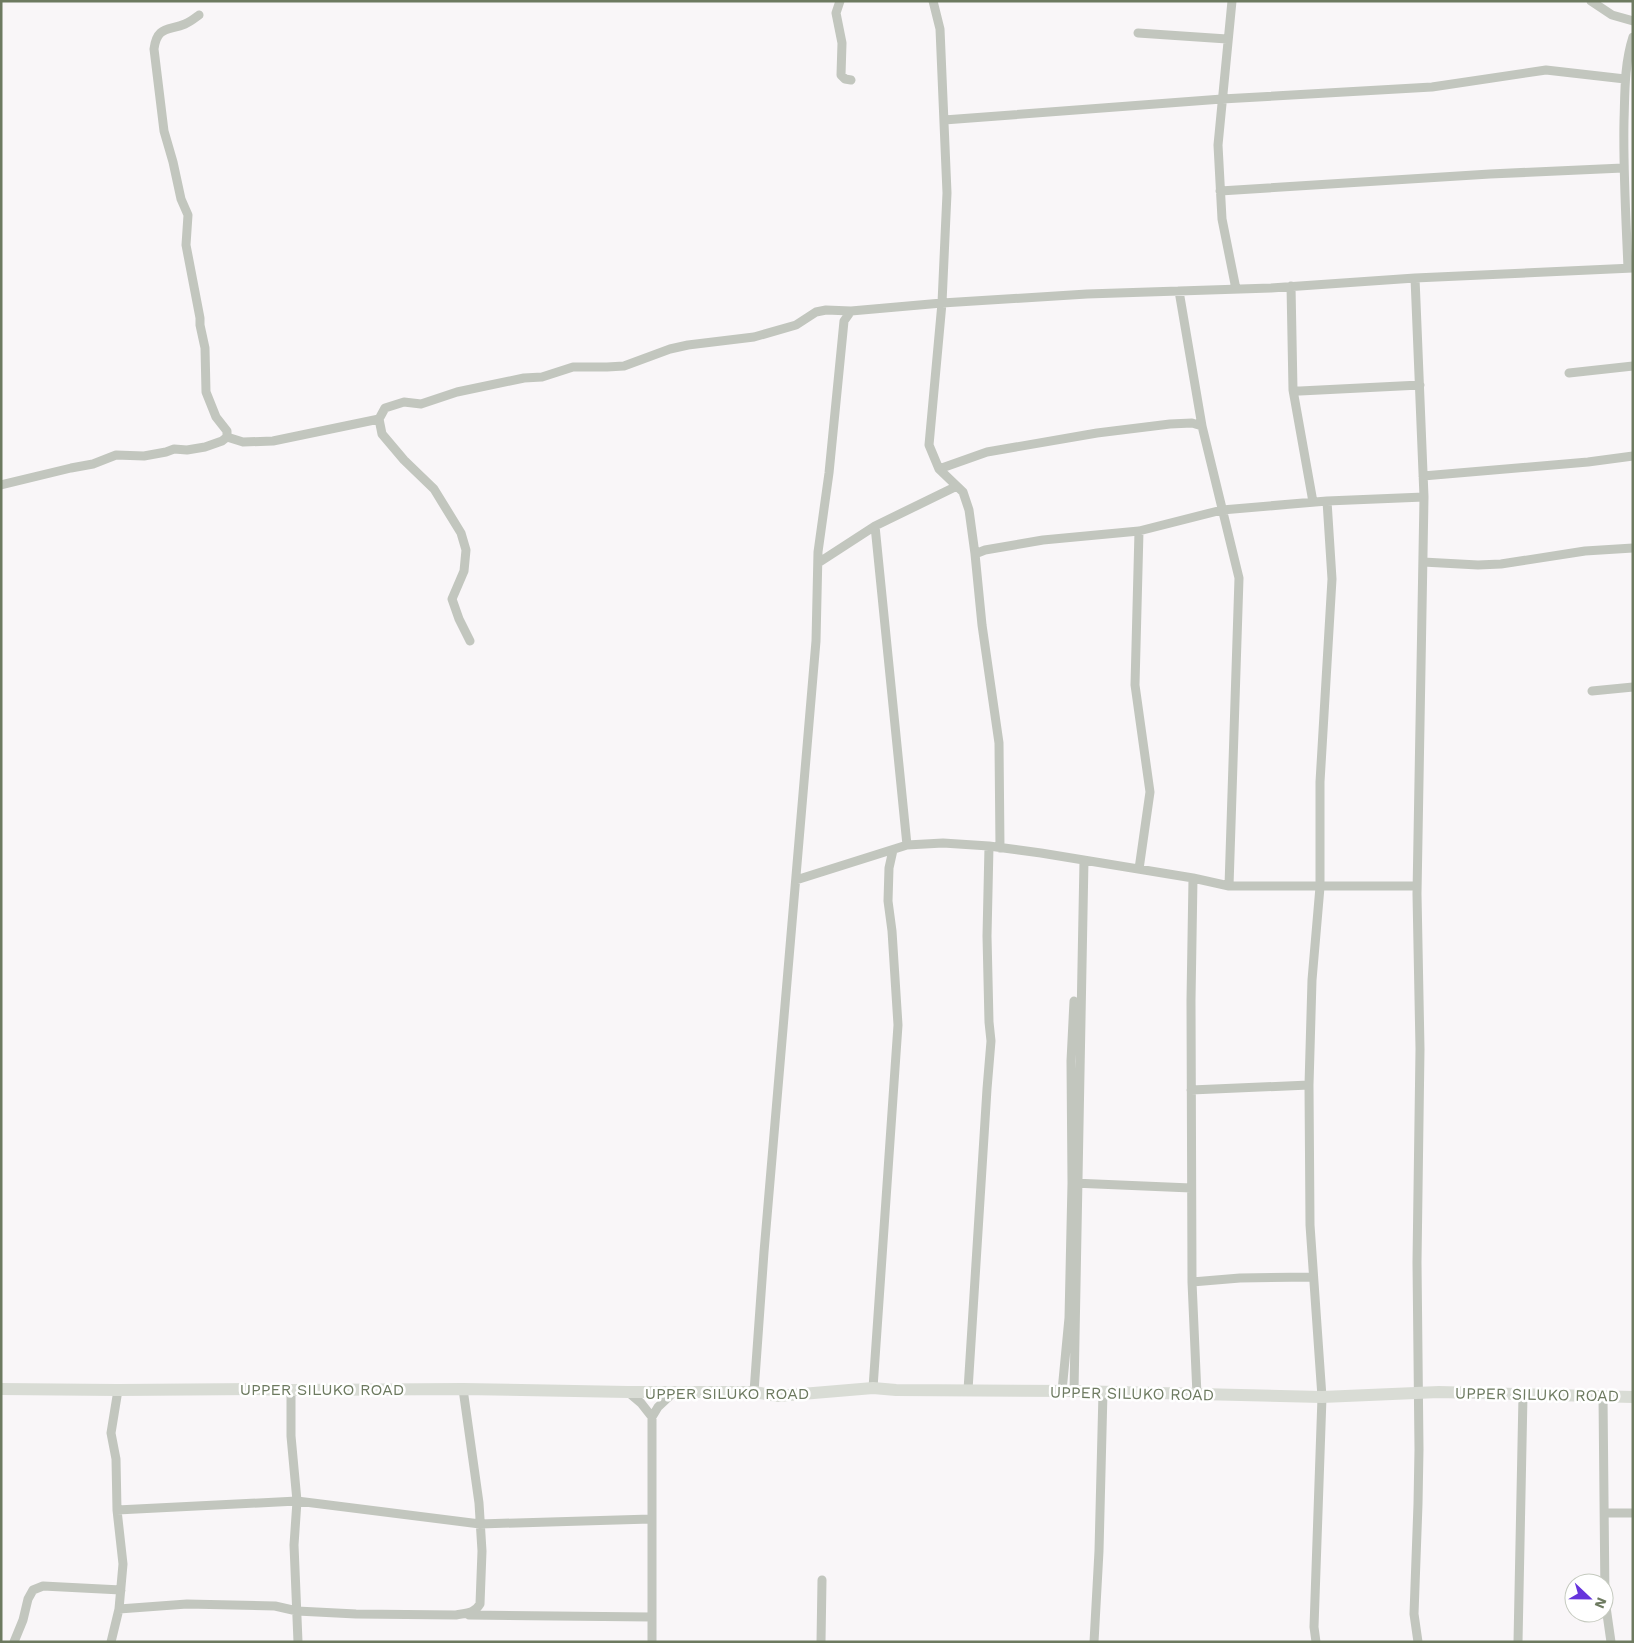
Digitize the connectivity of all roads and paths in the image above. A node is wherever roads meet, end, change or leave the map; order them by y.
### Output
1 (840, 1) edge
2 (933, 1) edge
3 (1232, 1) edge
4 (1591, 1) edge
5 (199, 15) dead end
6 (1633, 21) edge
7 (1138, 33) dead end
8 (1633, 37) edge
9 (1227, 40) junction
10 (1625, 79) junction
11 (851, 80) dead end
12 (1222, 99) junction
13 (944, 120) junction
14 (1624, 168) junction
15 (1220, 191) junction
16 (1630, 268) edge
17 (1415, 278) junction
18 (1291, 286) junction
19 (1236, 289) junction
20 (1179, 291) junction
21 (942, 303) junction
22 (851, 311) junction
23 (1633, 366) edge
24 (1569, 372) dead end
25 (1420, 385) junction
26 (1293, 390) junction
27 (379, 419) junction
28 (1202, 426) junction
29 (227, 437) junction
30 (1633, 456) edge
31 (939, 469) junction
32 (1423, 476) junction
33 (1, 485) edge
34 (957, 486) junction
35 (1424, 497) junction
36 (1326, 501) junction
37 (1313, 502) junction
38 (1222, 510) junction
39 (875, 526) junction
40 (1139, 531) junction
41 (1633, 548) edge
42 (975, 554) junction
43 (1423, 562) junction
44 (818, 563) junction
45 (470, 642) dead end
46 (1633, 688) edge
47 (1592, 691) dead end
48 (907, 846) junction
49 (989, 846) junction
50 (1000, 848) junction
51 (894, 850) junction
52 (1084, 860) junction
53 (1139, 869) junction
54 (1193, 878) junction
55 (796, 880) junction
56 (1229, 886) junction
57 (1417, 886) junction
58 (1320, 887) junction
59 (1074, 1001) dead end
60 (1309, 1085) junction
61 (1191, 1090) junction
62 (1075, 1185) junction
63 (1191, 1191) junction
64 (1312, 1277) junction
65 (1192, 1282) junction
66 (873, 1388) junction
67 (463, 1389) junction
68 (1, 1390) edge
69 (118, 1390) junction
70 (291, 1390) junction
71 (968, 1390) junction
72 (1068, 1391) junction
73 (628, 1392) junction
74 (674, 1392) junction
75 (754, 1392) junction
76 (1103, 1392) junction
77 (1418, 1392) junction
78 (1522, 1394) junction
79 (1197, 1395) junction
80 (1602, 1396) junction
81 (1633, 1396) edge
82 (1322, 1397) junction
83 (652, 1418) junction
84 (297, 1501) junction
85 (117, 1510) junction
86 (1633, 1512) edge
87 (1605, 1513) junction
88 (651, 1519) junction
89 (480, 1524) junction
90 (822, 1580) dead end
91 (121, 1590) junction
92 (119, 1610) junction
93 (297, 1611) junction
94 (456, 1615) junction
95 (651, 1617) junction
96 (14, 1642) edge
97 (111, 1642) edge
98 (298, 1642) edge
99 (652, 1642) edge
100 (821, 1642) edge
101 (1094, 1642) edge
102 (1316, 1642) edge
103 (1418, 1642) edge
104 (1518, 1642) edge
105 (1611, 1642) edge

1 - 11 street
2 - 13 street
3 - 9 street
4 - 6 street
5 - 29 street
7 - 9 street
8 - 10 street
9 - 12 street
10 - 12 street
10 - 14 street
12 - 13 street
12 - 15 street
13 - 21 street
14 - 15 street
14 - 16 street
15 - 19 street
16 - 17 street
17 - 18 street
17 - 25 street
18 - 19 street
18 - 26 street
19 - 20 street
20 - 21 street
20 - 28 street
21 - 22 street
21 - 31 street
22 - 27 street
22 - 44 street
23 - 24 street
25 - 26 street
25 - 32 street
26 - 37 street
27 - 29 street
27 - 45 street
28 - 31 street
28 - 38 street
29 - 33 street
30 - 32 street
31 - 34 street
32 - 35 street
34 - 39 street
34 - 42 street
35 - 36 street
35 - 43 street
36 - 37 street
36 - 58 street
37 - 38 street
38 - 40 street
38 - 56 street
39 - 44 street
39 - 48 street
40 - 42 street
40 - 53 street
41 - 43 street
42 - 50 street
43 - 57 street
44 - 55 street
46 - 47 street
48 - 49 street
48 - 51 street
49 - 50 street
49 - 71 street
50 - 52 street
51 - 55 street
51 - 66 street
52 - 53 street
52 - 62 street
53 - 54 street
54 - 56 street
54 - 61 street
55 - 75 street
56 - 58 street
57 - 58 street
57 - 77 street
58 - 60 street
59 - 62 street
60 - 61 street
60 - 64 street
61 - 63 street
62 - 63 street
62 - 72 street
63 - 65 street
64 - 65 street
64 - 82 street
65 - 79 street
66 - 71 main road, UPPER SILUKO ROAD
66 - 75 main road, UPPER SILUKO ROAD
67 - 70 main road, UPPER SILUKO ROAD
67 - 73 main road, UPPER SILUKO ROAD
67 - 89 street
68 - 69 main road, UPPER SILUKO ROAD
69 - 70 main road, UPPER SILUKO ROAD
69 - 85 street
70 - 84 street
71 - 72 main road, UPPER SILUKO ROAD
72 - 76 main road, UPPER SILUKO ROAD
73 - 74 main road, UPPER SILUKO ROAD
73 - 83 street
74 - 75 main road, UPPER SILUKO ROAD
74 - 83 street
76 - 79 main road, UPPER SILUKO ROAD
76 - 101 street
77 - 78 main road, UPPER SILUKO ROAD
77 - 82 main road, UPPER SILUKO ROAD
77 - 103 street
78 - 80 main road, UPPER SILUKO ROAD
78 - 104 street
79 - 82 main road, UPPER SILUKO ROAD
80 - 81 main road, UPPER SILUKO ROAD
80 - 87 street
82 - 102 street
83 - 88 street
84 - 85 street
84 - 89 street
84 - 93 street
85 - 91 street
86 - 87 street
87 - 105 street
88 - 89 street
88 - 95 street
89 - 94 street
90 - 100 street
91 - 92 street
91 - 96 street
92 - 93 street
92 - 97 street
93 - 94 street
93 - 98 street
94 - 95 street
95 - 99 street

